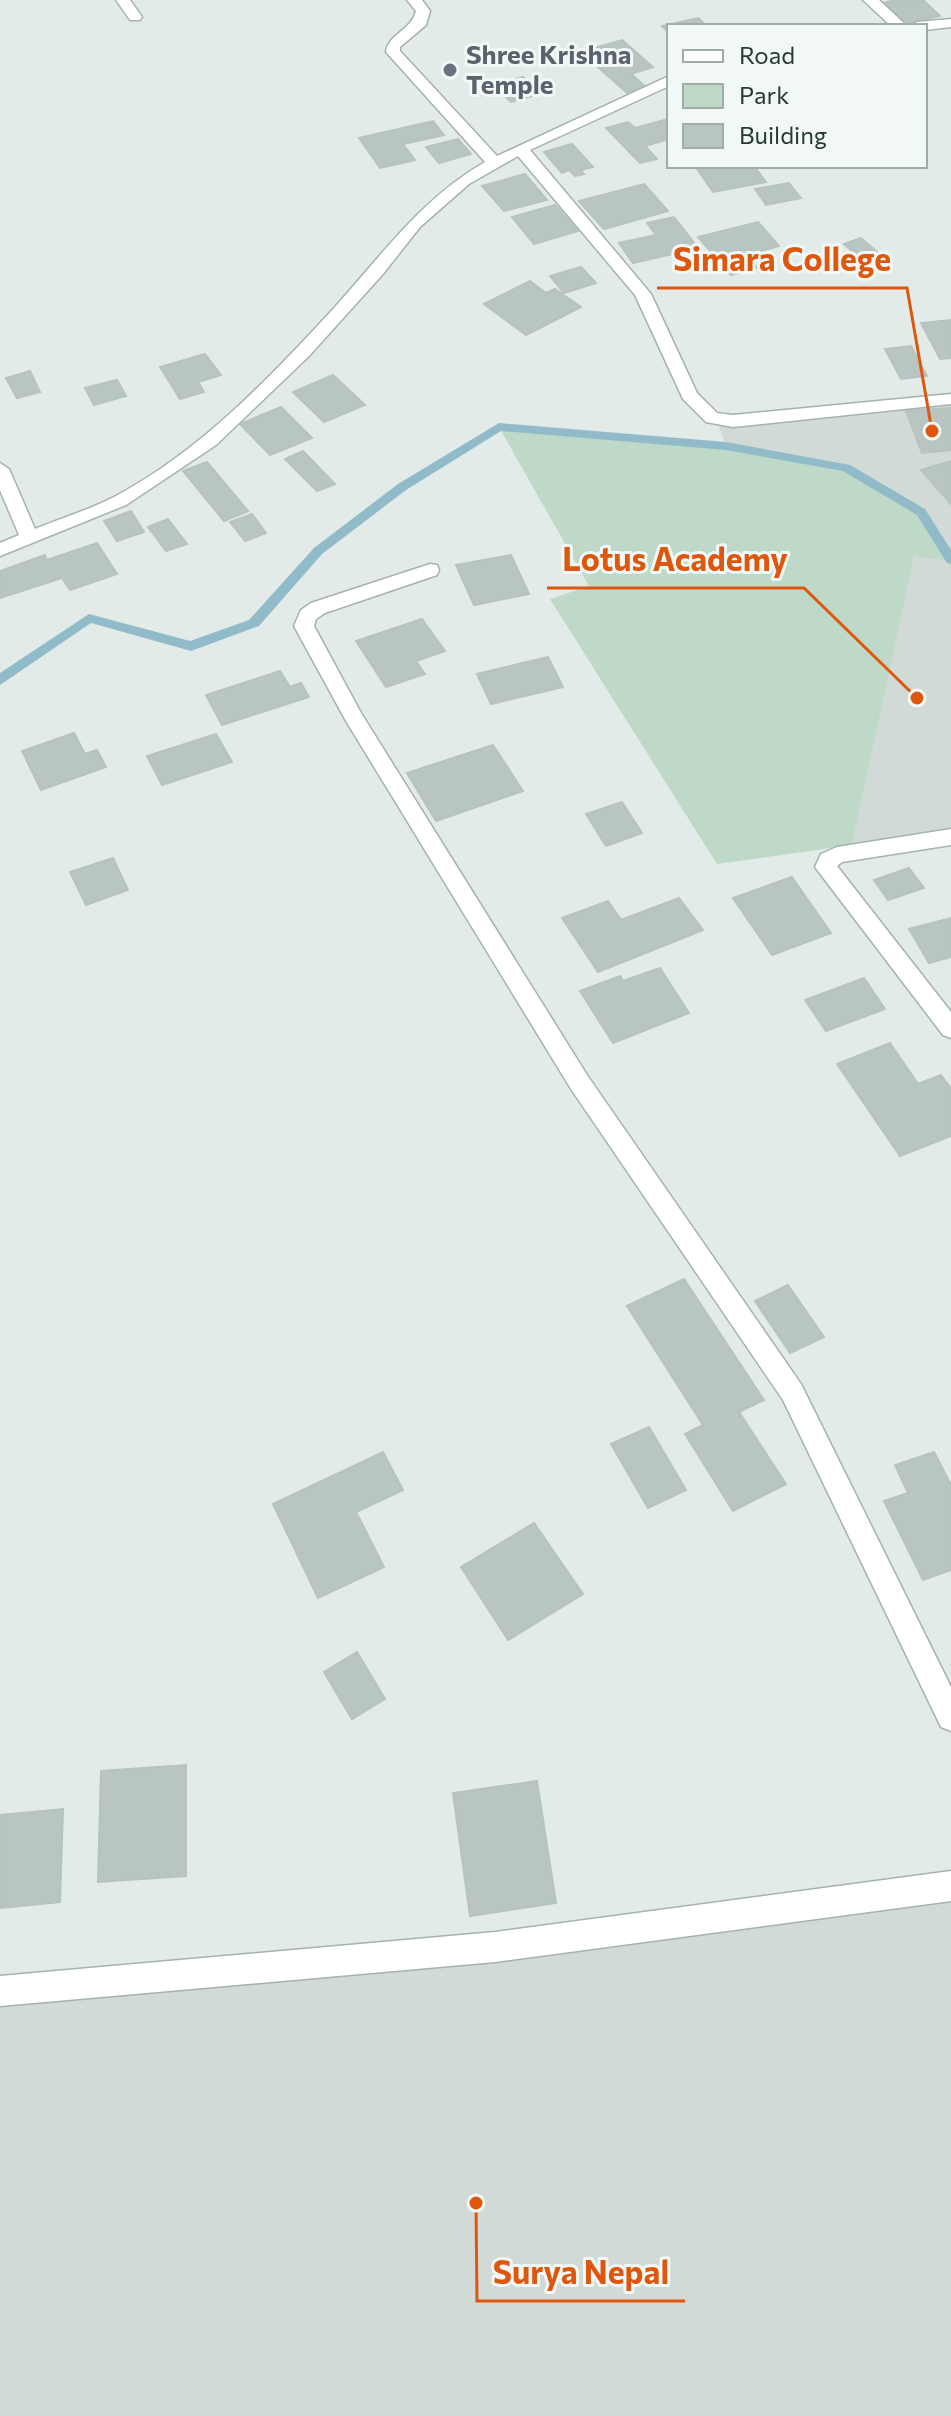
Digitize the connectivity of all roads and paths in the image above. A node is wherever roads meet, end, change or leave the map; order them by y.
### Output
1 (123, 0) edge
2 (414, 0) edge
3 (870, 0) edge
4 (135, 17) dead end
5 (951, 23) edge
6 (898, 24) edge
7 (927, 25) edge
8 (667, 81) edge
9 (520, 149) junction
10 (494, 162) junction
11 (951, 399) edge
12 (0, 469) edge
13 (30, 539) junction
14 (0, 550) edge
15 (430, 570) dead end
16 (951, 837) edge
17 (951, 1029) edge
18 (951, 1717) edge
19 (951, 1886) edge
20 (0, 1991) edge

1 - 4 street
2 - 10 street
3 - 6 street
5 - 7 street
8 - 9 street
9 - 10 street
9 - 11 street
10 - 13 street
12 - 13 street
13 - 14 street
15 - 18 street
16 - 17 street
19 - 20 street

